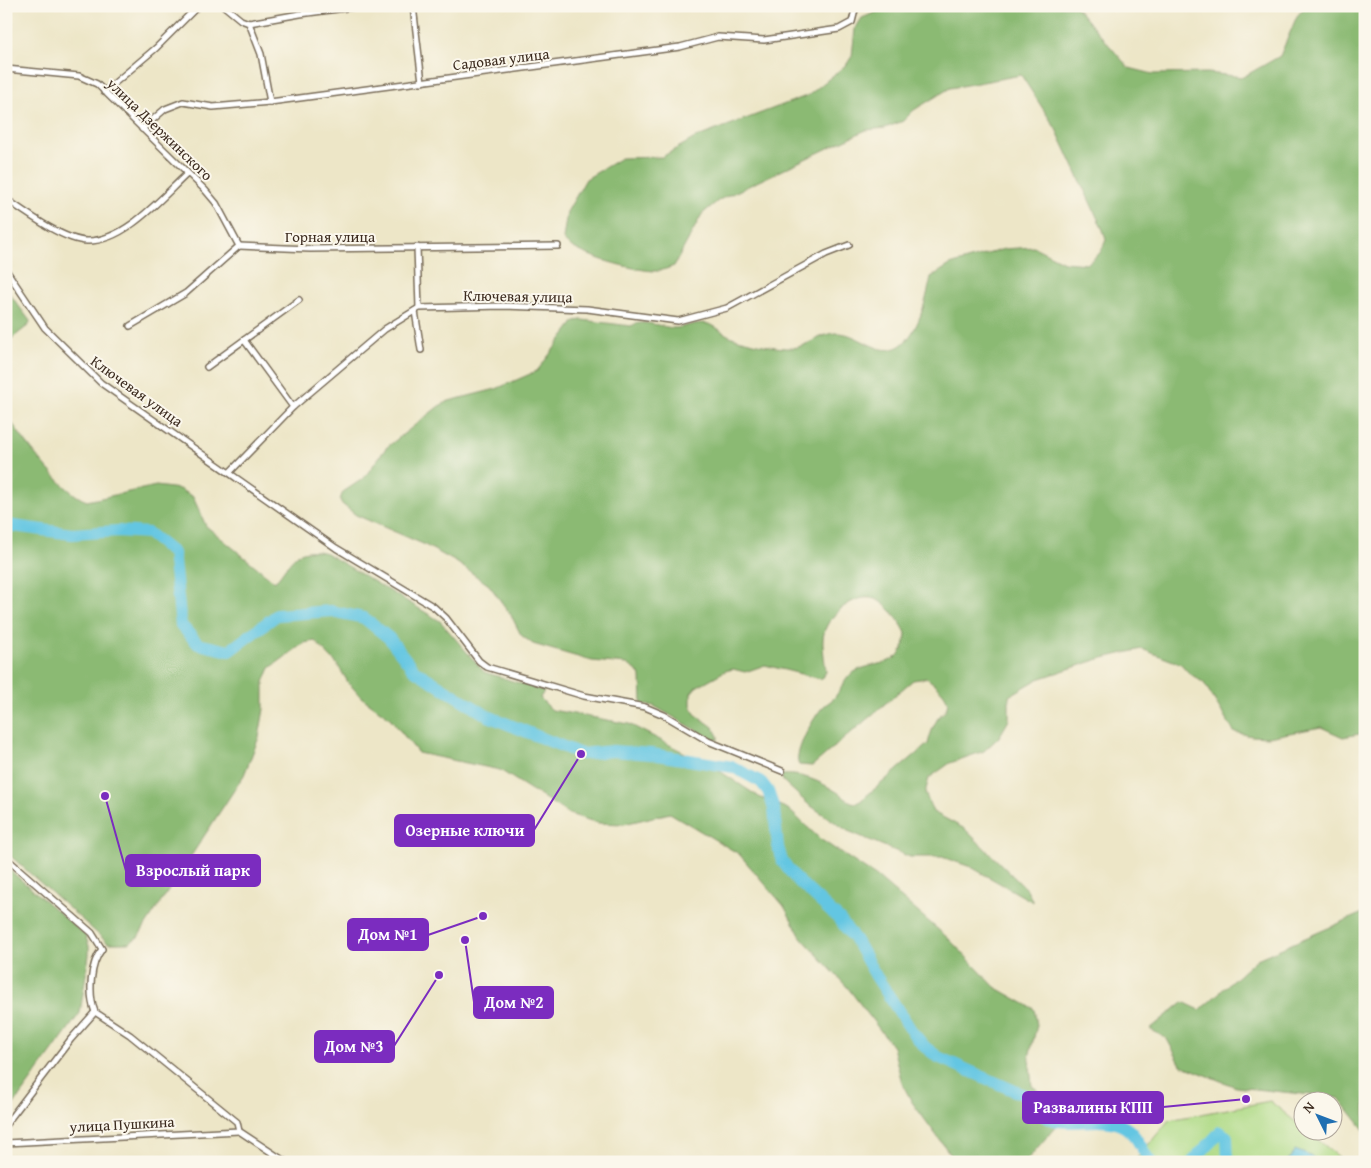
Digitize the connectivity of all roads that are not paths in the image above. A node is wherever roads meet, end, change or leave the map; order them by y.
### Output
1 (9, 6) edge
2 (198, 6) edge
3 (224, 6) edge
4 (361, 6) edge
5 (413, 6) edge
6 (856, 6) edge
7 (6, 9) edge
8 (250, 24) junction
9 (6, 69) edge
10 (422, 82) junction
11 (104, 92) junction
12 (270, 102) junction
13 (142, 129) junction
14 (188, 174) junction
15 (6, 198) edge
16 (849, 245) dead end
17 (239, 246) junction
18 (558, 246) dead end
19 (417, 247) junction
20 (6, 270) edge
21 (299, 300) dead end
22 (417, 310) junction
23 (130, 326) dead end
24 (244, 340) junction
25 (421, 350) dead end
26 (207, 367) dead end
27 (293, 407) junction
28 (230, 472) junction
29 (782, 771) dead end
30 (6, 858) edge
31 (95, 1012) junction
32 (6, 1124) edge
33 (239, 1132) junction
34 (6, 1143) edge
35 (286, 1162) edge

1 - 7 street
2 - 11 street
3 - 8 street
4 - 8 street
5 - 10 street
6 - 10 street, Садовая улица
8 - 12 street
9 - 11 street, улица Дзержинского
10 - 12 street, Садовая улица
11 - 13 street, улица Дзержинского
12 - 13 street, Садовая улица
13 - 14 street, улица Дзержинского
14 - 15 street
14 - 17 street, улица Дзержинского
16 - 22 street, Ключевая улица
17 - 19 street, Горная улица
17 - 23 street
18 - 19 street, Горная улица
19 - 22 street
20 - 28 street, Ключевая улица
21 - 24 street
22 - 25 street
22 - 27 street
24 - 26 street
24 - 27 street
27 - 28 street
28 - 29 street, Ключевая улица
30 - 31 street
31 - 32 street
31 - 33 street
33 - 34 street, улица Пушкина
33 - 35 street

